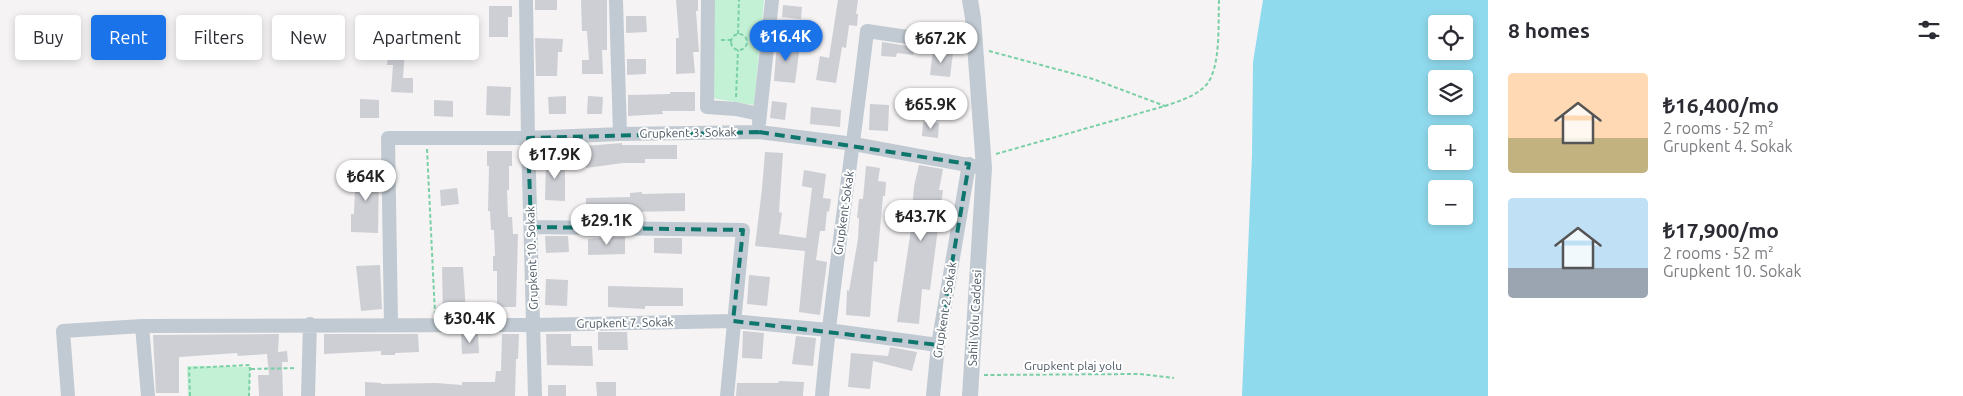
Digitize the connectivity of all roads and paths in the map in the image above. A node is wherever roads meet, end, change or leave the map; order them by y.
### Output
1 (526, 0) edge
2 (616, 0) edge
3 (708, 0) edge
4 (739, 0) edge
5 (772, 0) edge
6 (970, 0) edge
7 (1219, 0) edge
8 (738, 34) junction
9 (975, 47) junction
10 (738, 50) junction
11 (1165, 106) junction
12 (736, 109) junction
13 (759, 114) junction
14 (759, 132) junction
15 (620, 134) junction
16 (426, 138) junction
17 (528, 138) junction
18 (854, 144) junction
19 (979, 163) junction
20 (531, 227) junction
21 (733, 322) junction
22 (310, 324) junction
23 (391, 324) junction
24 (436, 324) junction
25 (534, 325) junction
26 (142, 326) junction
27 (828, 330) junction
28 (938, 345) junction
29 (309, 368) junction
30 (250, 369) junction
31 (972, 376) junction
32 (1174, 378) dead end
33 (68, 396) edge
34 (148, 396) edge
35 (190, 396) edge
36 (249, 396) edge
37 (308, 396) edge
38 (535, 396) edge
39 (727, 396) edge
40 (822, 396) edge
41 (933, 396) edge
42 (970, 396) edge

1 - 17 street, Grupkent 10. Sokak
2 - 15 street
3 - 12 street
4 - 8 path
5 - 13 street
6 - 9 street, Sahil Yolu Caddesi
7 - 11 path
8 - 10 path
8 - 10 path
9 - 11 path
9 - 18 street, Grupkent Sokak
9 - 19 street, Sahil Yolu Caddesi
10 - 12 path
11 - 19 path
12 - 13 street
13 - 14 street
14 - 15 street, Grupkent 3. Sokak
14 - 18 street, Grupkent 3. Sokak
15 - 17 street, Grupkent 3. Sokak
16 - 17 street, Grupkent 3. Sokak
16 - 23 street, Grupkent 3. Sokak
16 - 24 path
17 - 20 street, Grupkent 10. Sokak
18 - 19 street, Grupkent 3. Sokak
18 - 27 street, Grupkent Sokak
19 - 28 street, Grupkent 2. Sokak
19 - 31 street, Sahil Yolu Caddesi
20 - 21 street
20 - 25 street, Grupkent 10. Sokak
21 - 25 street, Grupkent 7. Sokak
21 - 27 street, Grupkent 7. Sokak
21 - 39 street
22 - 23 street, Grupkent 7. Sokak
22 - 26 street, Grupkent 7. Sokak
22 - 29 street
23 - 24 street, Grupkent 7. Sokak
24 - 25 street, Grupkent 7. Sokak
25 - 38 street, Grupkent 10. Sokak
26 - 33 street, Grupkent 7. Sokak
26 - 34 street
27 - 28 street, Grupkent 7. Sokak
27 - 40 street, Grupkent Sokak
28 - 41 street, Grupkent 2. Sokak
29 - 30 path
29 - 37 street
30 - 35 path
30 - 36 path
31 - 32 path, Grupkent plaj yolu
31 - 42 street, Sahil Yolu Caddesi

